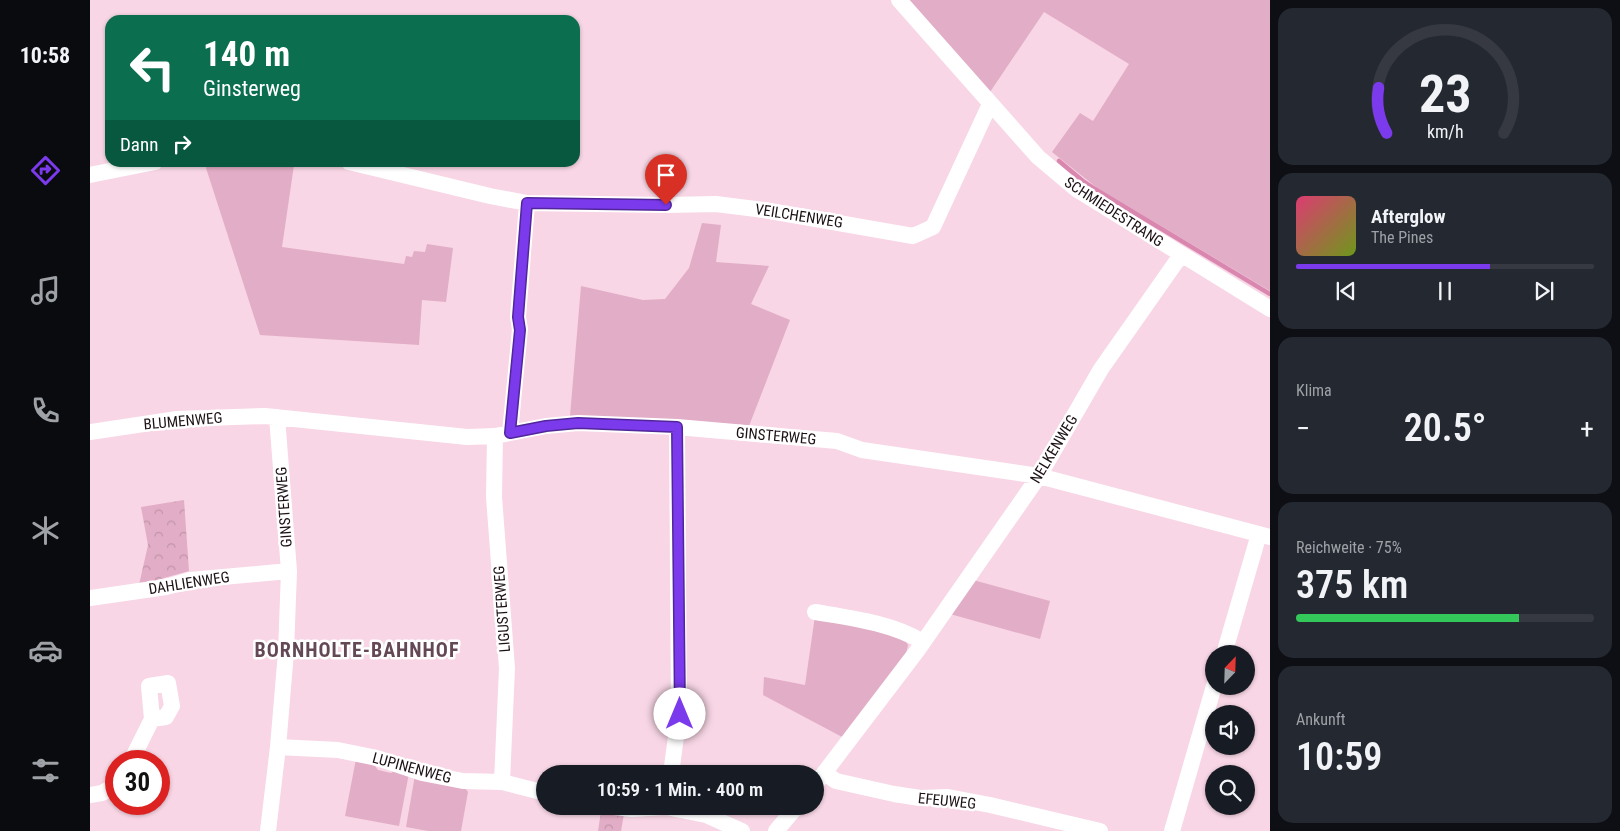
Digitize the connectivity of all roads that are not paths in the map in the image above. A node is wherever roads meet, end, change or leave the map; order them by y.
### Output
1 (899, 0) edge
2 (990, 104) junction
3 (130, 167) edge
4 (371, 167) edge
5 (90, 175) edge
6 (527, 203) junction
7 (1181, 255) junction
8 (1270, 309) edge
9 (277, 417) junction
10 (677, 427) junction
11 (90, 432) edge
12 (503, 434) junction
13 (1039, 476) junction
14 (1264, 535) edge
15 (289, 571) junction
16 (90, 598) edge
17 (816, 612) dead end
18 (924, 642) junction
19 (1227, 645) edge
20 (1211, 695) edge
21 (152, 719) dead end
22 (278, 747) junction
23 (136, 750) edge
24 (672, 765) edge
25 (824, 774) edge
26 (824, 780) edge
27 (502, 782) junction
28 (105, 791) edge
29 (536, 791) edge
30 (90, 796) edge
31 (706, 815) edge
32 (789, 815) edge
33 (268, 831) edge
34 (742, 831) edge
35 (776, 831) edge
36 (1100, 831) edge
37 (1172, 831) edge

1 - 2 street, SCHMIEDESTRANG
2 - 6 street, VEILCHENWEG
2 - 7 street, SCHMIEDESTRANG
3 - 5 street
4 - 6 street, VEILCHENWEG
6 - 12 street
7 - 8 street, SCHMIEDESTRANG
7 - 13 street, NELKENWEG
9 - 11 street, BLUMENWEG
9 - 12 street, GINSTERWEG
9 - 15 street, GINSTERWEG
10 - 12 street, GINSTERWEG
10 - 13 street, GINSTERWEG
10 - 24 street
12 - 27 street, LIGUSTERWEG
13 - 14 street
13 - 18 street, NELKENWEG
14 - 19 street
15 - 16 street, DAHLIENWEG
15 - 22 street, GINSTERWEG
17 - 18 street
18 - 25 street, NELKENWEG
20 - 37 street
21 - 23 street
22 - 27 street, LUPINENWEG
22 - 33 street, GINSTERWEG
26 - 36 street, EFEUWEG
27 - 29 street, LUPINENWEG
28 - 30 street
31 - 34 street
32 - 35 street

